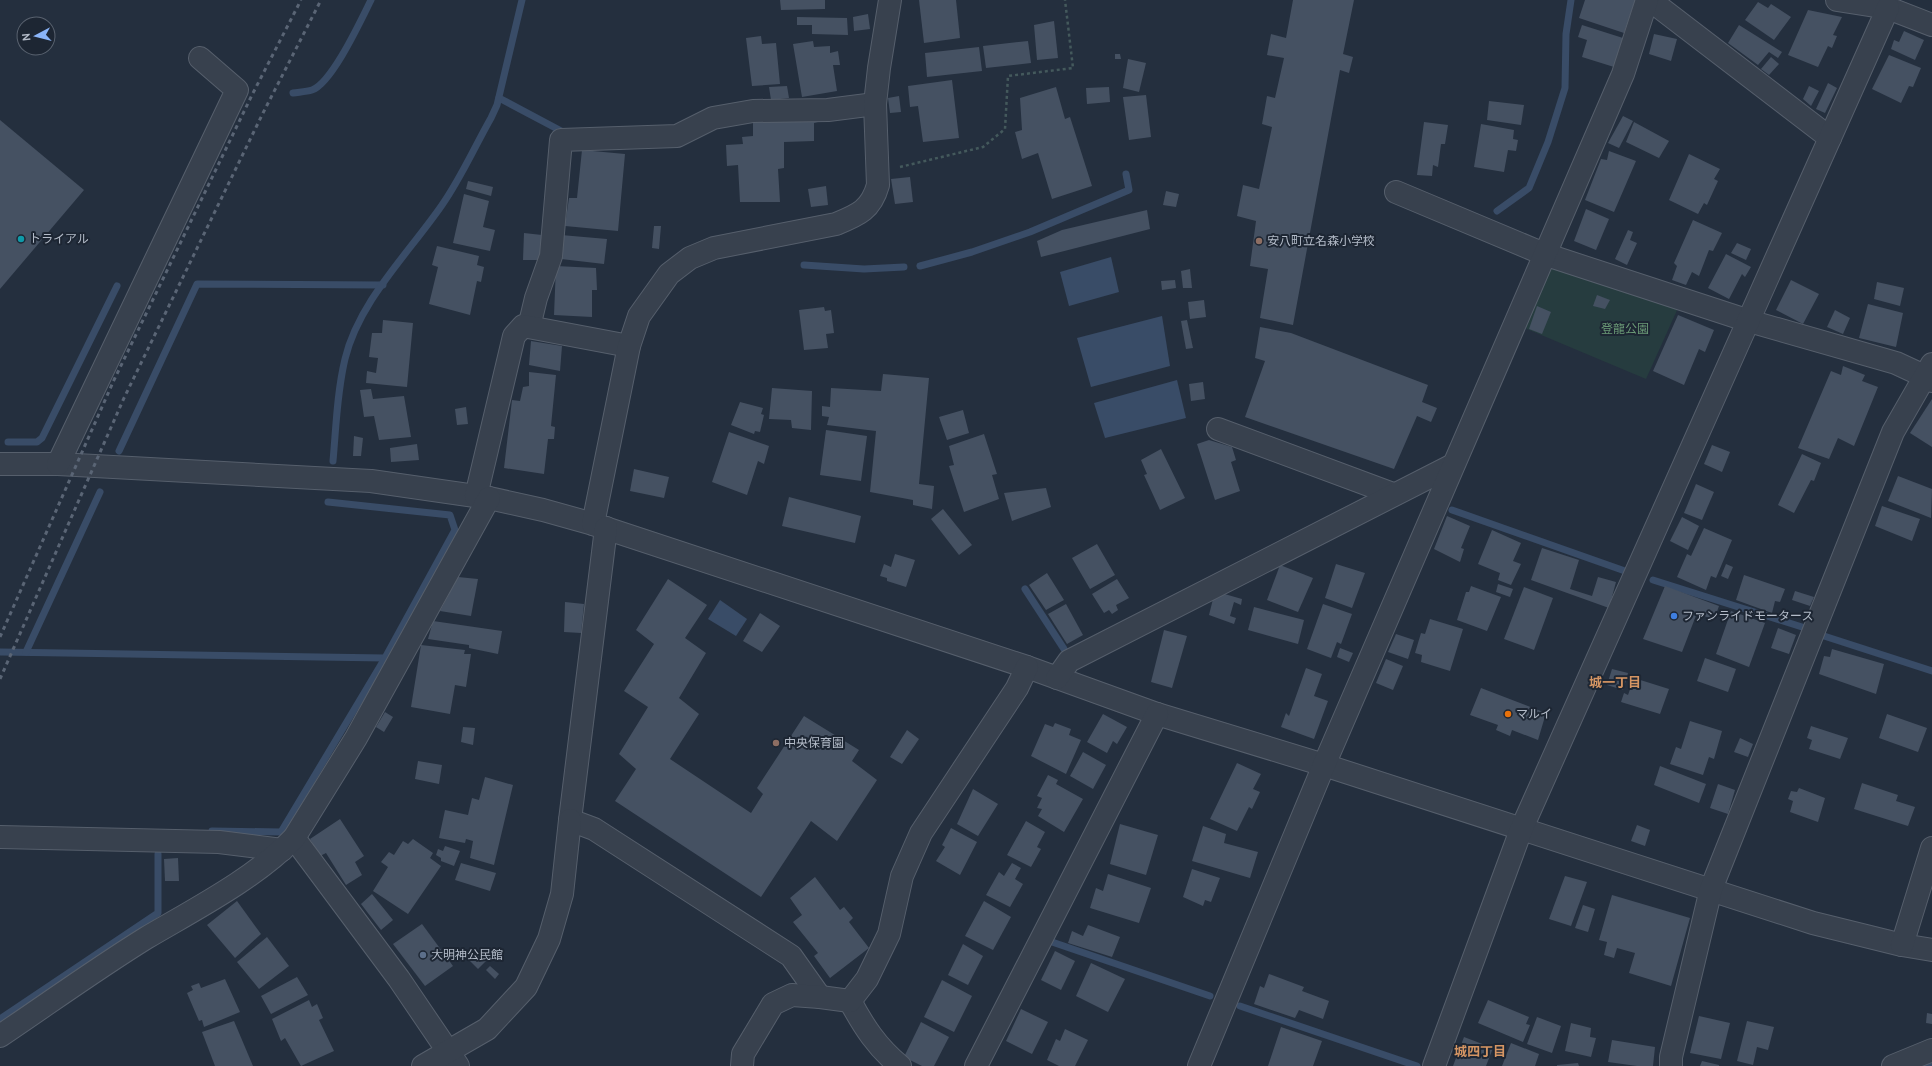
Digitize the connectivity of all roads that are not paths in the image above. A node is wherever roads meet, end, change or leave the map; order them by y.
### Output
1 (890, 0) edge
2 (1648, 0) edge
3 (1837, 0) edge
4 (1888, 8) junction
5 (1932, 25) edge
6 (200, 58) dead end
7 (875, 104) junction
8 (1830, 138) junction
9 (1396, 192) dead end
10 (1544, 254) junction
11 (1749, 321) junction
12 (529, 328) junction
13 (629, 346) junction
14 (1929, 373) edge
15 (1218, 429) dead end
16 (0, 464) edge
17 (58, 464) junction
18 (1453, 465) junction
19 (1393, 494) junction
20 (483, 497) junction
21 (600, 526) junction
22 (1027, 667) junction
23 (1057, 678) junction
24 (1158, 714) junction
25 (1324, 765) junction
26 (570, 820) junction
27 (1521, 830) junction
28 (0, 837) edge
29 (288, 844) junction
30 (1932, 848) edge
31 (1711, 889) junction
32 (1902, 945) junction
33 (1932, 950) edge
34 (820, 997) junction
35 (850, 1001) junction
36 (0, 1036) edge
37 (1932, 1050) edge
38 (453, 1059) edge
39 (423, 1066) edge
40 (742, 1066) edge
41 (900, 1066) edge
42 (976, 1066) edge
43 (1199, 1066) edge
44 (1434, 1066) edge
45 (1671, 1066) edge
46 (1893, 1066) edge

1 - 7 street
2 - 8 street
2 - 10 street
3 - 4 street
4 - 5 street
4 - 8 street
6 - 17 street
7 - 12 street
7 - 13 street
8 - 11 street
9 - 10 street
10 - 11 street
10 - 18 street
11 - 14 street
11 - 27 street
12 - 13 street
12 - 20 street
13 - 21 street
14 - 31 street
15 - 19 street
16 - 17 street
17 - 20 street
18 - 19 street
18 - 25 street
19 - 23 street
20 - 21 street
20 - 29 street
21 - 22 street
21 - 26 street
22 - 23 street
22 - 35 street
23 - 24 street
24 - 25 street
24 - 42 street
25 - 27 street
25 - 43 street
26 - 34 street
26 - 38 street
27 - 31 street
27 - 44 street
28 - 29 street
29 - 36 street
29 - 38 street
30 - 32 street
31 - 32 street
31 - 45 street
32 - 33 street
34 - 35 street
34 - 40 street
35 - 41 street
37 - 46 street
38 - 39 street

